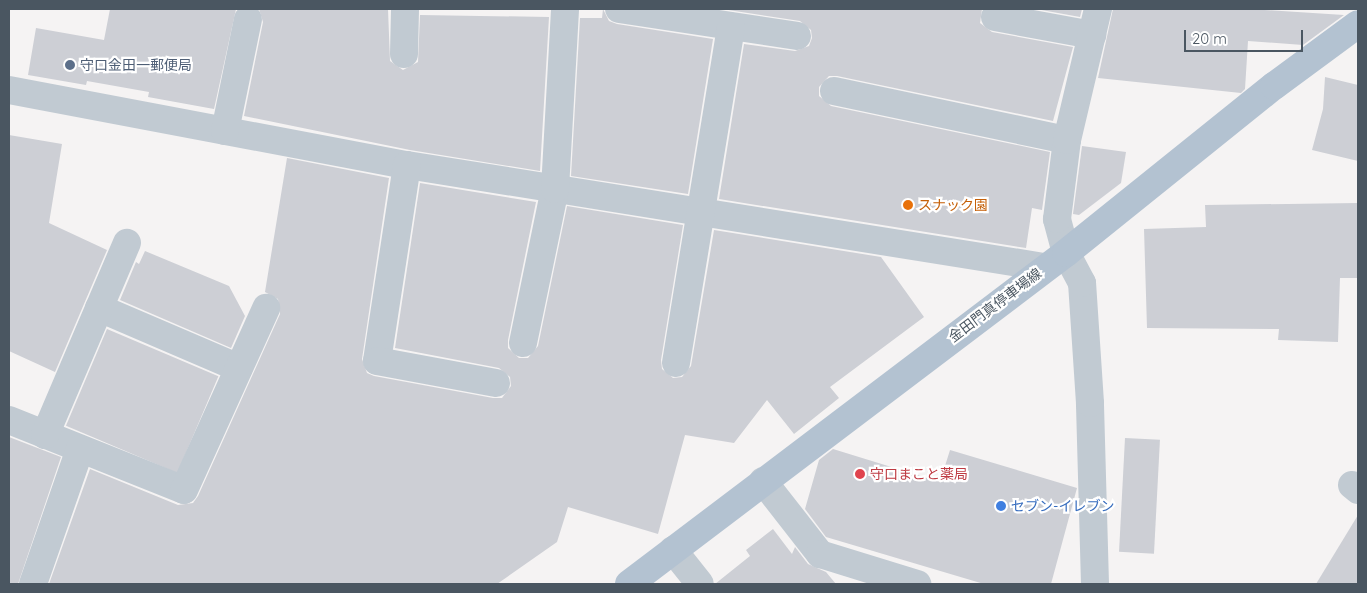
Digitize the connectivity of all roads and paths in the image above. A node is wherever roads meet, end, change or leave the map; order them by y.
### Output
1 (405, 9) edge
2 (566, 9) edge
3 (619, 9) edge
4 (1098, 9) edge
5 (995, 17) dead end
6 (248, 19) dead end
7 (1358, 24) edge
8 (731, 26) junction
9 (1092, 35) junction
10 (797, 36) dead end
11 (404, 54) dead end
12 (9, 90) edge
13 (834, 91) dead end
14 (225, 131) junction
15 (1067, 140) junction
16 (407, 165) junction
17 (555, 189) junction
18 (700, 212) junction
19 (127, 243) dead end
20 (1055, 260) junction
21 (98, 308) junction
22 (266, 308) dead end
23 (523, 342) dead end
24 (676, 363) dead end
25 (238, 368) junction
26 (496, 383) dead end
27 (9, 420) edge
28 (45, 435) junction
29 (80, 449) junction
30 (763, 481) junction
31 (673, 550) junction
32 (33, 584) edge
33 (629, 584) edge
34 (700, 584) edge
35 (917, 584) edge
36 (1098, 584) edge

1 - 11 street
2 - 17 street
3 - 8 street
4 - 9 street
5 - 9 street
6 - 14 street
7 - 20 main road, 金田門真停車場線
8 - 10 street
8 - 18 street
9 - 15 street
12 - 14 street
13 - 15 street
14 - 16 street
15 - 20 street
16 - 17 street
16 - 26 street
17 - 18 street
17 - 23 street
18 - 20 street
18 - 24 street
19 - 21 street
20 - 30 main road, 金田門真停車場線
20 - 36 street
21 - 25 street
21 - 28 street
22 - 25 street
25 - 29 street
27 - 28 street
28 - 29 street
29 - 32 street
30 - 31 main road, 金田門真停車場線
30 - 35 street
31 - 33 main road, 金田門真停車場線
31 - 34 street

